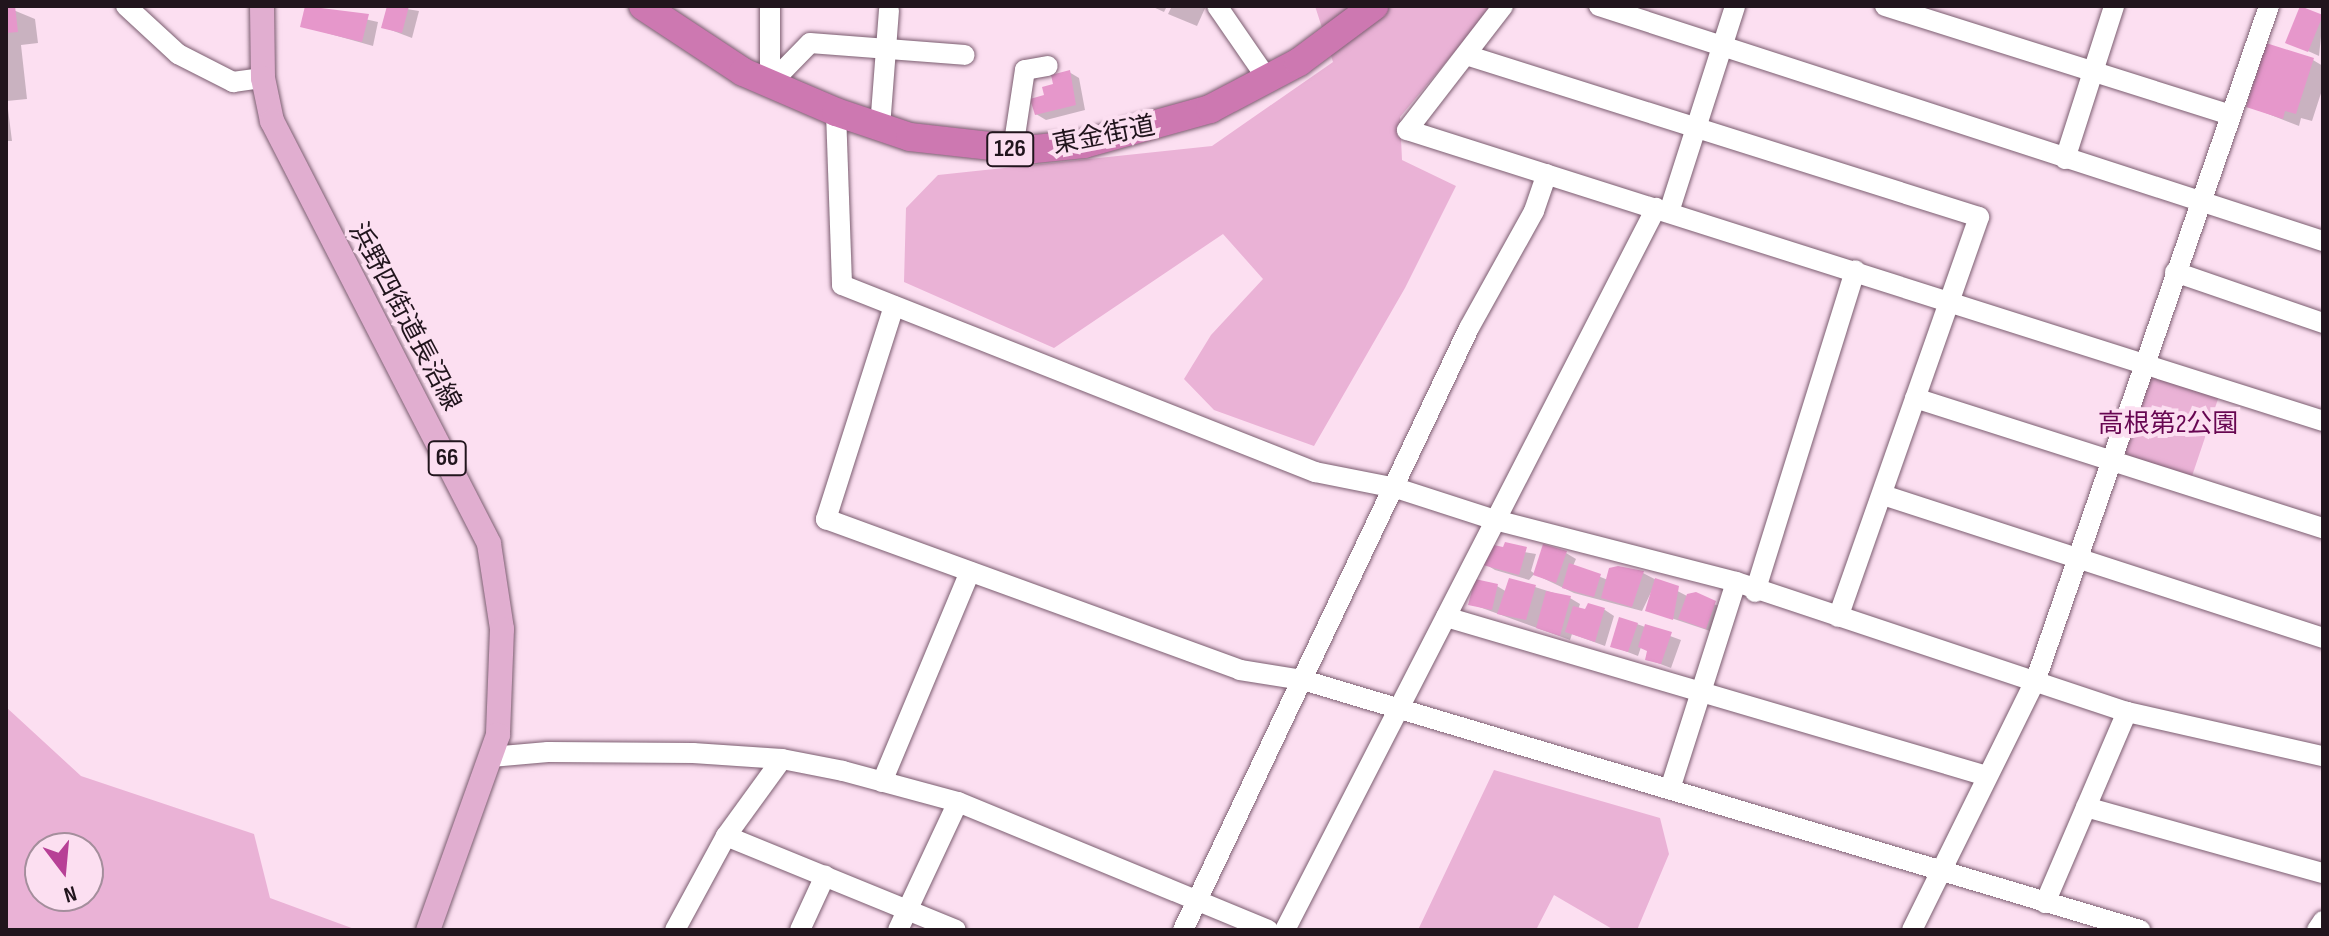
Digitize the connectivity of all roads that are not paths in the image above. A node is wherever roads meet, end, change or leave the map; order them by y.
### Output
1 (126, 6) edge
2 (262, 6) edge
3 (643, 6) edge
4 (770, 6) edge
5 (1217, 6) edge
6 (1374, 6) edge
7 (1503, 6) edge
8 (1599, 6) edge
9 (1735, 6) edge
10 (1885, 6) edge
11 (2114, 6) edge
12 (2269, 6) edge
13 (889, 10) dead end
14 (1723, 45) junction
15 (886, 49) junction
16 (965, 55) dead end
17 (1466, 55) junction
18 (1048, 66) dead end
19 (2093, 71) junction
20 (263, 78) junction
21 (1268, 80) junction
22 (770, 84) junction
23 (836, 112) junction
24 (2230, 115) junction
25 (880, 127) junction
26 (1694, 130) junction
27 (1013, 149) junction
28 (2065, 159) junction
29 (1547, 174) junction
30 (2201, 198) junction
31 (1662, 210) junction
32 (2323, 241) edge
33 (1855, 270) junction
34 (2175, 272) junction
35 (1948, 300) junction
36 (894, 306) junction
37 (2323, 323) edge
38 (2144, 362) junction
39 (1915, 398) junction
40 (2323, 421) edge
41 (2110, 460) junction
42 (1396, 488) junction
43 (1883, 495) junction
44 (1495, 520) junction
45 (2323, 528) edge
46 (2076, 558) junction
47 (970, 572) junction
48 (1736, 582) junction
49 (1755, 592) junction
50 (1446, 617) junction
51 (1838, 617) junction
52 (2323, 638) edge
53 (2036, 679) junction
54 (1303, 680) junction
55 (1702, 690) junction
56 (1398, 710) junction
57 (2127, 712) junction
58 (2323, 756) edge
59 (491, 757) junction
60 (782, 759) junction
61 (1987, 776) junction
62 (882, 782) junction
63 (1670, 789) junction
64 (958, 802) junction
65 (2086, 807) junction
66 (726, 836) junction
67 (1943, 868) junction
68 (2323, 873) edge
69 (825, 876) junction
70 (1196, 903) junction
71 (2045, 903) junction
72 (908, 910) junction
73 (2323, 921) edge
74 (428, 930) edge
75 (675, 930) edge
76 (800, 930) edge
77 (898, 930) edge
78 (956, 930) edge
79 (1183, 930) edge
80 (1268, 930) edge
81 (1285, 930) edge
82 (1912, 930) edge
83 (2140, 930) edge
84 (2317, 930) edge

1 - 20 street
2 - 20 main road, 浜野四街道長沼線 / 66
3 - 22 highway, 東金街道 / 126
4 - 22 street
5 - 21 street
6 - 21 highway, 東金街道 / 126
7 - 17 street
8 - 14 street
9 - 14 street
10 - 19 street
11 - 19 street
12 - 24 street
13 - 15 street
14 - 26 street
14 - 28 street
15 - 16 street
15 - 22 street
15 - 25 street
17 - 26 street
17 - 29 street
18 - 27 street
19 - 24 street
19 - 28 street
20 - 59 main road, 浜野四街道長沼線 / 66
21 - 27 highway, 東金街道 / 126
22 - 23 highway, 東金街道 / 126
23 - 25 highway, 東金街道 / 126
23 - 36 street
24 - 30 street
25 - 27 highway, 東金街道 / 126
26 - 31 street
26 - 35 street
28 - 30 street
29 - 31 street
29 - 42 street
30 - 32 street
30 - 34 street
31 - 33 street
31 - 44 street
33 - 35 street
33 - 49 street
34 - 37 street
34 - 38 street
35 - 38 street
35 - 39 street
36 - 42 street
36 - 47 street
38 - 40 street
38 - 41 street
39 - 41 street
39 - 43 street
41 - 45 street
41 - 46 street
42 - 44 street
42 - 54 street
43 - 46 street
43 - 51 street
44 - 48 street
44 - 50 street
46 - 52 street
46 - 53 street
47 - 54 street
47 - 62 street
48 - 49 street
48 - 55 street
49 - 51 street
50 - 55 street
50 - 56 street
51 - 53 street
53 - 57 street
53 - 61 street
54 - 56 street
54 - 70 street
55 - 61 street
55 - 63 street
56 - 63 street
56 - 81 street
57 - 58 street
57 - 65 street
59 - 60 street
59 - 74 main road, 浜野四街道長沼線 / 66
60 - 62 street
60 - 66 street
61 - 67 street
62 - 64 street
63 - 67 street
64 - 70 street
64 - 72 street
65 - 68 street
65 - 71 street
66 - 69 street
66 - 75 street
67 - 71 street
67 - 82 street
69 - 72 street
69 - 76 street
70 - 79 street
70 - 80 street
71 - 83 street
72 - 77 street
72 - 78 street
73 - 84 street

